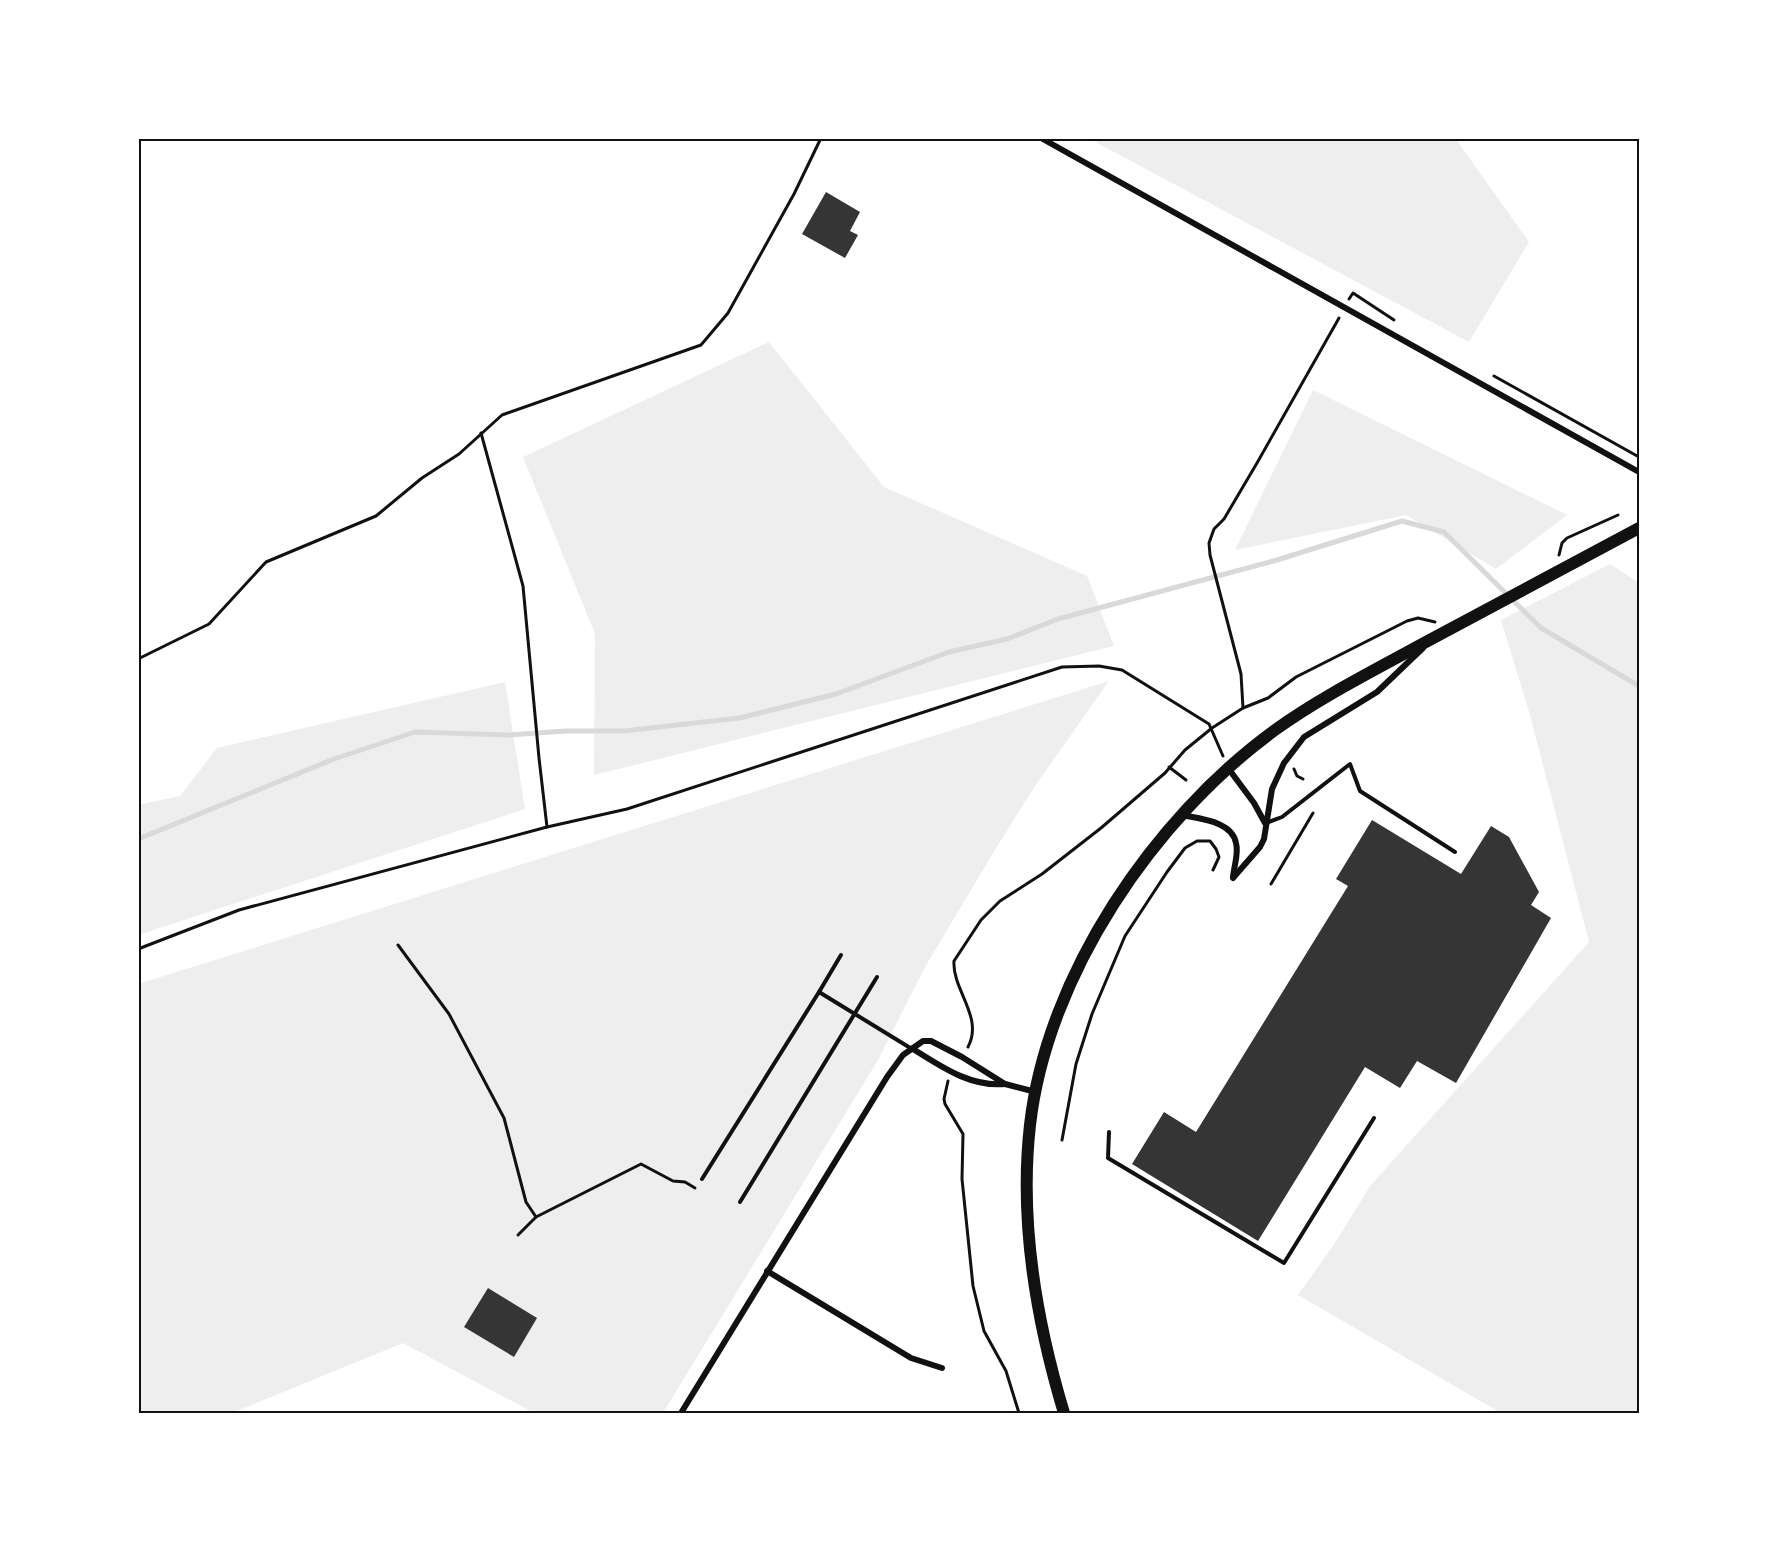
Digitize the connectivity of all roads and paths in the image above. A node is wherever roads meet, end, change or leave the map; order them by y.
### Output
1 (821, 138) edge
2 (1041, 138) edge
3 (1353, 293) dead end
4 (1336, 323) dead end
5 (1399, 324) dead end
6 (1491, 375) dead end
7 (481, 433) junction
8 (1639, 457) edge
9 (1639, 472) edge
10 (1618, 515) dead end
11 (1639, 528) edge
12 (1558, 561) dead end
13 (1438, 623) dead end
14 (1435, 638) junction
15 (138, 659) edge
16 (1243, 708) junction
17 (1212, 728) junction
18 (1169, 767) junction
19 (1228, 768) junction
20 (1294, 769) dead end
21 (1303, 779) dead end
22 (1186, 780) dead end
23 (1313, 813) dead end
24 (1182, 815) junction
25 (1265, 824) junction
26 (547, 827) junction
27 (1455, 852) dead end
28 (1213, 870) dead end
29 (1270, 884) dead end
30 (398, 945) dead end
31 (138, 949) edge
32 (841, 955) dead end
33 (877, 977) dead end
34 (819, 992) junction
35 (855, 1013) junction
36 (913, 1049) junction
37 (966, 1051) dead end
38 (949, 1078) dead end
39 (1005, 1084) junction
40 (1036, 1092) junction
41 (1374, 1118) dead end
42 (1109, 1132) dead end
43 (1062, 1140) dead end
44 (702, 1179) joint
45 (740, 1202) dead end
46 (536, 1217) junction
47 (518, 1234) dead end
48 (767, 1271) junction
49 (942, 1368) dead end
50 (681, 1413) edge
51 (1019, 1413) edge
52 (1064, 1413) edge

1 - 7 path
2 - 9 street
3 - 5 path
4 - 16 path
6 - 8 path
7 - 15 path
7 - 26 path
10 - 12 path
11 - 14 main road
13 - 16 path
14 - 19 main road
14 - 25 street
16 - 17 path
17 - 18 path
17 - 19 path
17 - 26 path
18 - 22 path
18 - 37 path
19 - 24 main road
19 - 25 street
20 - 21 path
23 - 29 path
24 - 25 street
24 - 40 main road
25 - 27 lane
26 - 31 path
28 - 43 path
30 - 46 path
32 - 34 lane
33 - 35 lane
34 - 35 lane
34 - 44 lane
35 - 36 lane
35 - 45 lane
36 - 39 street
36 - 39 street
36 - 48 street
38 - 51 path
39 - 40 street
40 - 52 main road
41 - 42 lane
44 - 46 path
46 - 47 path
48 - 49 street
48 - 50 street

